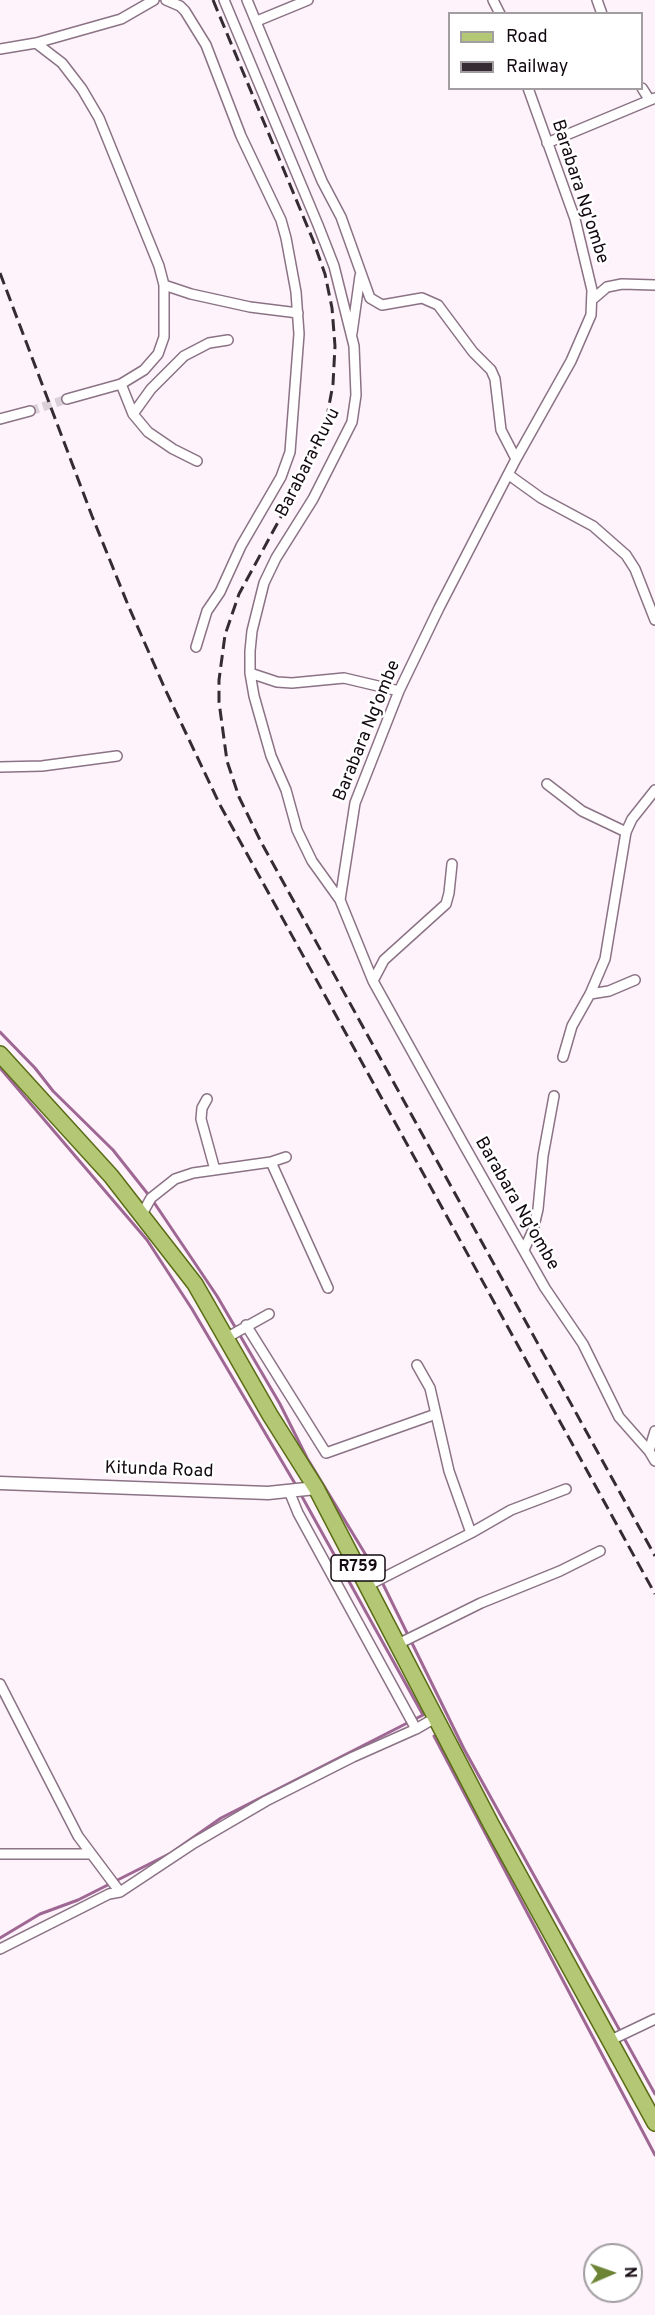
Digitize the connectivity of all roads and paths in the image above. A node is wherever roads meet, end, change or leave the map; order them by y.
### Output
1 (153, 0) edge
2 (166, 0) edge
3 (224, 0) edge
4 (248, 0) edge
5 (308, 0) edge
6 (257, 21) junction
7 (36, 43) junction
8 (0, 49) edge
9 (529, 90) edge
10 (652, 99) edge
11 (547, 144) junction
12 (360, 273) junction
13 (164, 285) junction
14 (655, 285) edge
15 (593, 299) junction
16 (298, 313) junction
17 (352, 336) junction
18 (228, 340) dead end
19 (121, 384) junction
20 (67, 399) tunnel mouth
21 (30, 411) tunnel mouth
22 (133, 414) junction
23 (0, 418) edge
24 (516, 459) junction
25 (197, 461) dead end
26 (509, 475) junction
27 (655, 620) edge
28 (196, 647) dead end
29 (250, 673) junction
30 (399, 692) junction
31 (117, 756) dead end
32 (0, 767) edge
33 (547, 784) dead end
34 (655, 790) edge
35 (626, 832) junction
36 (452, 864) dead end
37 (340, 900) junction
38 (635, 980) dead end
39 (373, 981) junction
40 (590, 994) junction
41 (0, 1054) edge
42 (563, 1057) dead end
43 (554, 1096) dead end
44 (207, 1099) dead end
45 (286, 1157) dead end
46 (271, 1162) junction
47 (215, 1170) junction
48 (142, 1214) junction
49 (524, 1250) junction
50 (328, 1288) dead end
51 (269, 1314) dead end
52 (246, 1325) junction
53 (226, 1338) junction
54 (417, 1365) dead end
55 (436, 1414) junction
56 (655, 1431) edge
57 (649, 1451) junction
58 (655, 1461) edge
59 (0, 1483) edge
60 (316, 1488) junction
61 (566, 1489) dead end
62 (289, 1491) junction
63 (471, 1533) junction
64 (600, 1551) dead end
65 (367, 1586) junction
66 (396, 1645) junction
67 (0, 1684) edge
68 (435, 1718) junction
69 (416, 1730) junction
70 (0, 1854) edge
71 (91, 1854) junction
72 (120, 1892) junction
73 (1, 1946) edge
74 (655, 2019) edge
75 (611, 2040) junction
76 (655, 2123) edge

1 - 7 street
2 - 16 street
3 - 17 street, Barabara Ruvu
4 - 6 street
5 - 6 street
6 - 12 street
7 - 8 street
7 - 13 street
9 - 11 street, Barabara Ng'ombe
10 - 11 street
11 - 15 street, Barabara Ng'ombe
12 - 17 street
12 - 24 street
13 - 16 street
13 - 19 street
14 - 15 street
15 - 24 street, Barabara Ng'ombe
16 - 28 street
17 - 29 street, Barabara Ruvu
18 - 22 street
19 - 20 street
19 - 22 street
21 - 23 street
22 - 25 street
24 - 26 street, Barabara Ng'ombe
26 - 27 street
26 - 30 street, Barabara Ng'ombe
29 - 30 street
29 - 37 street, Barabara Ruvu
30 - 37 street, Barabara Ng'ombe
31 - 32 street
33 - 35 street
34 - 35 street
35 - 40 street
36 - 39 street
37 - 39 street, Barabara Ng'ombe
38 - 40 street
39 - 49 street, Barabara Ng'ombe
40 - 42 street
41 - 48 main road, R759
43 - 49 street
44 - 47 street
45 - 46 street
46 - 47 street
46 - 50 street
47 - 48 street
48 - 53 main road, R759
49 - 57 street, Barabara Ng'ombe
51 - 52 street
52 - 53 street
52 - 55 street
53 - 60 main road, R759
54 - 55 street
55 - 63 street
56 - 57 street
57 - 58 street, Barabara Ng'ombe
59 - 62 street, Kitunda Road
60 - 62 street, Kitunda Road
60 - 65 main road, R759
61 - 63 street
62 - 69 street
63 - 65 street
64 - 66 street
65 - 66 main road, R759
66 - 68 main road, R759
67 - 71 street
68 - 69 street
68 - 75 main road, R759
69 - 72 street
70 - 71 street
71 - 72 street
72 - 73 street
74 - 75 street
75 - 76 main road, R759

